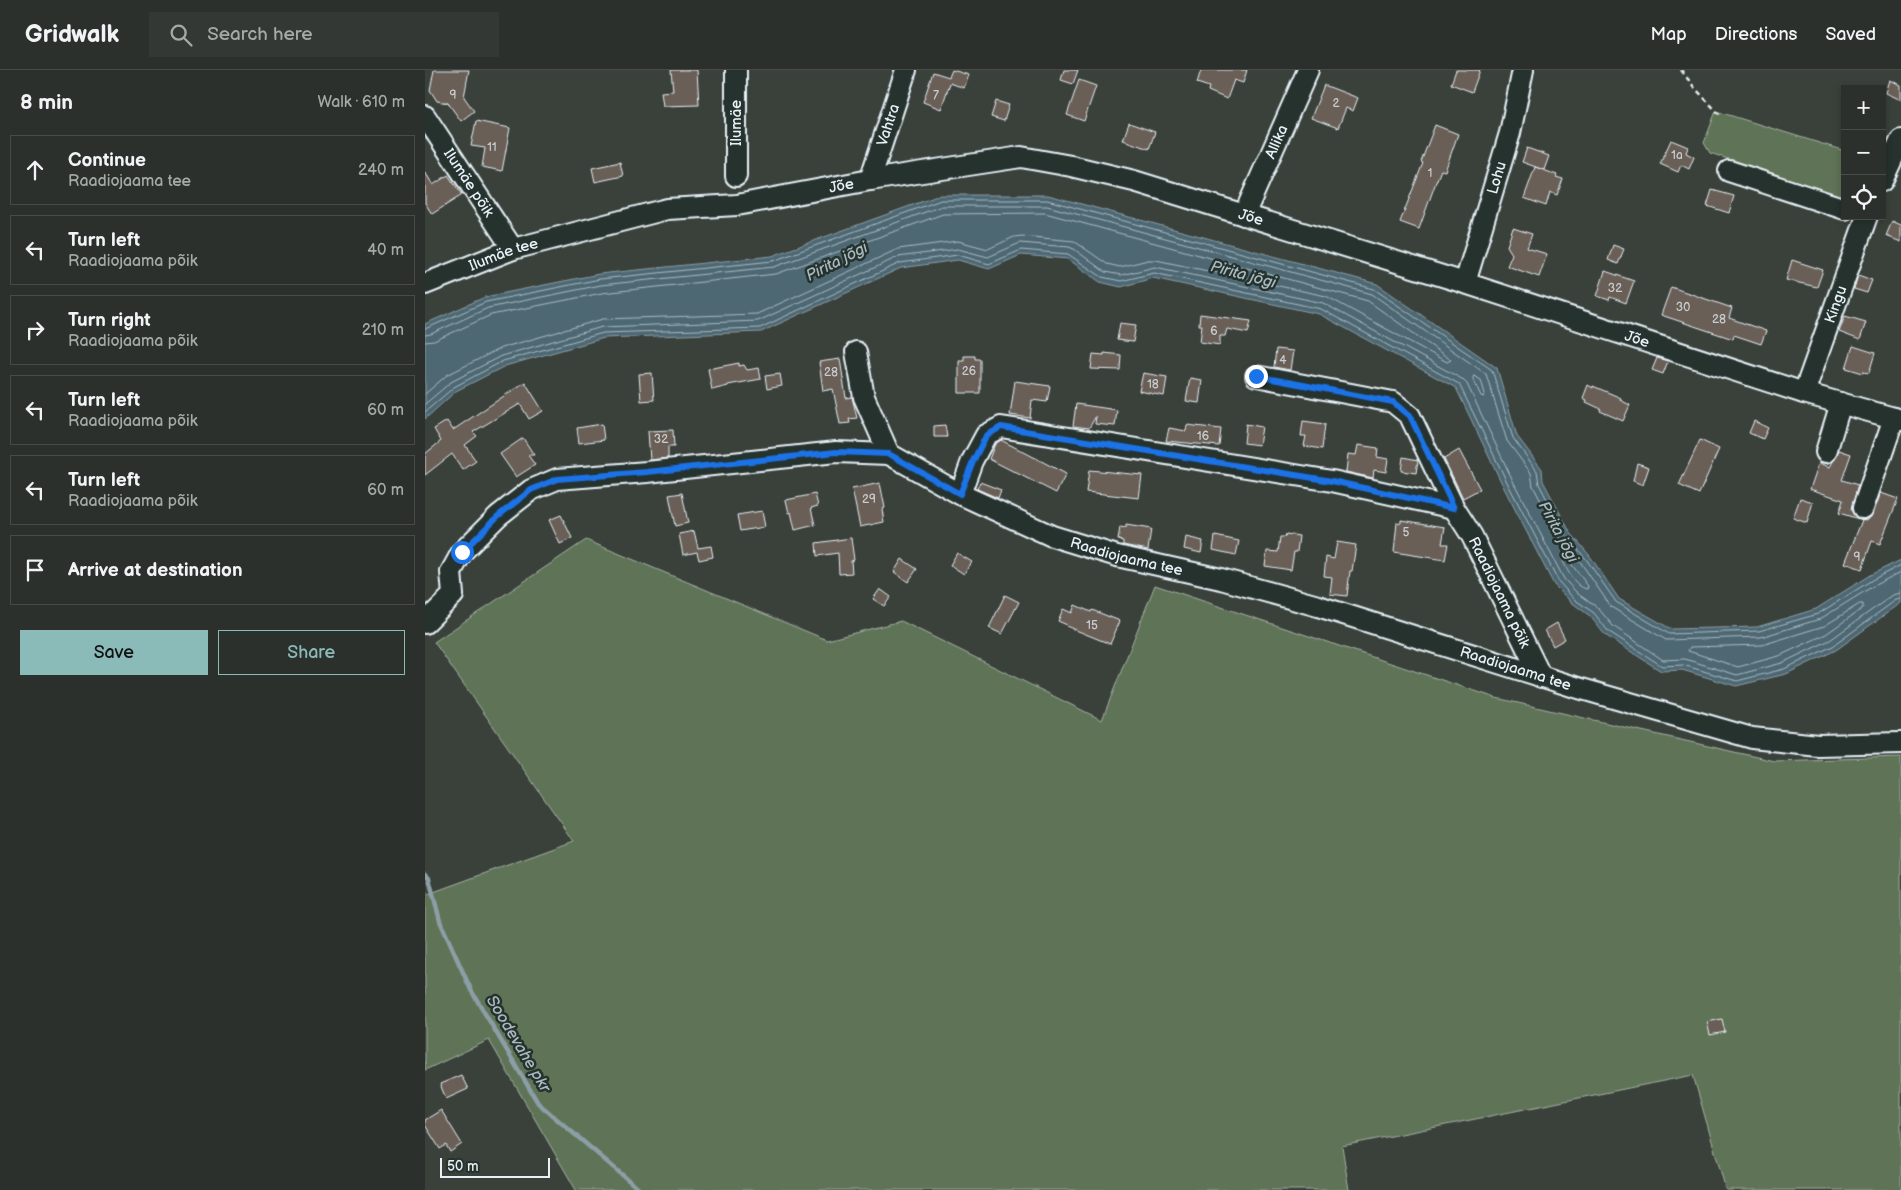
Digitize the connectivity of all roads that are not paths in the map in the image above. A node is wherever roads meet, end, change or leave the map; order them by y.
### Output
1 (735, 70) edge
2 (906, 70) edge
3 (1308, 70) edge
4 (1523, 70) edge
5 (425, 116) edge
6 (1901, 140) edge
7 (1729, 171) dead end
8 (1885, 175) edge
9 (736, 176) dead end
10 (870, 180) junction
11 (1841, 208) edge
12 (1244, 215) junction
13 (1866, 220) edge
14 (585, 231) joint
15 (513, 249) junction
16 (1465, 283) junction
17 (425, 284) edge
18 (856, 352) dead end
19 (1256, 376) dead end
20 (1805, 393) junction
21 (1841, 403) junction
22 (1897, 419) edge
23 (1826, 452) dead end
24 (889, 454) junction
25 (960, 494) junction
26 (1454, 508) junction
27 (1863, 508) dead end
28 (425, 623) edge
29 (1541, 677) junction
30 (1901, 743) edge

1 - 9 street, Ilumäe
2 - 10 street, Vahtra
3 - 12 street, Allika
4 - 16 street, Lohu
5 - 15 street, Ilumäe põik
6 - 8 street
7 - 11 street
10 - 12 street, Jõe
10 - 14 street, Jõe
12 - 16 street, Jõe
13 - 20 street, Kingu
14 - 15 street, Ilumäe tee
15 - 17 street, Ilumäe tee
16 - 20 street, Jõe
18 - 24 street
19 - 26 street, Raadiojaama põik
20 - 21 street, Jõe
21 - 22 street, Jõe
21 - 23 street
22 - 27 street
24 - 25 street, Raadiojaama tee
24 - 28 street, Raadiojaama tee
25 - 26 street
25 - 29 street, Raadiojaama tee
26 - 29 street, Raadiojaama põik
29 - 30 street, Raadiojaama tee

